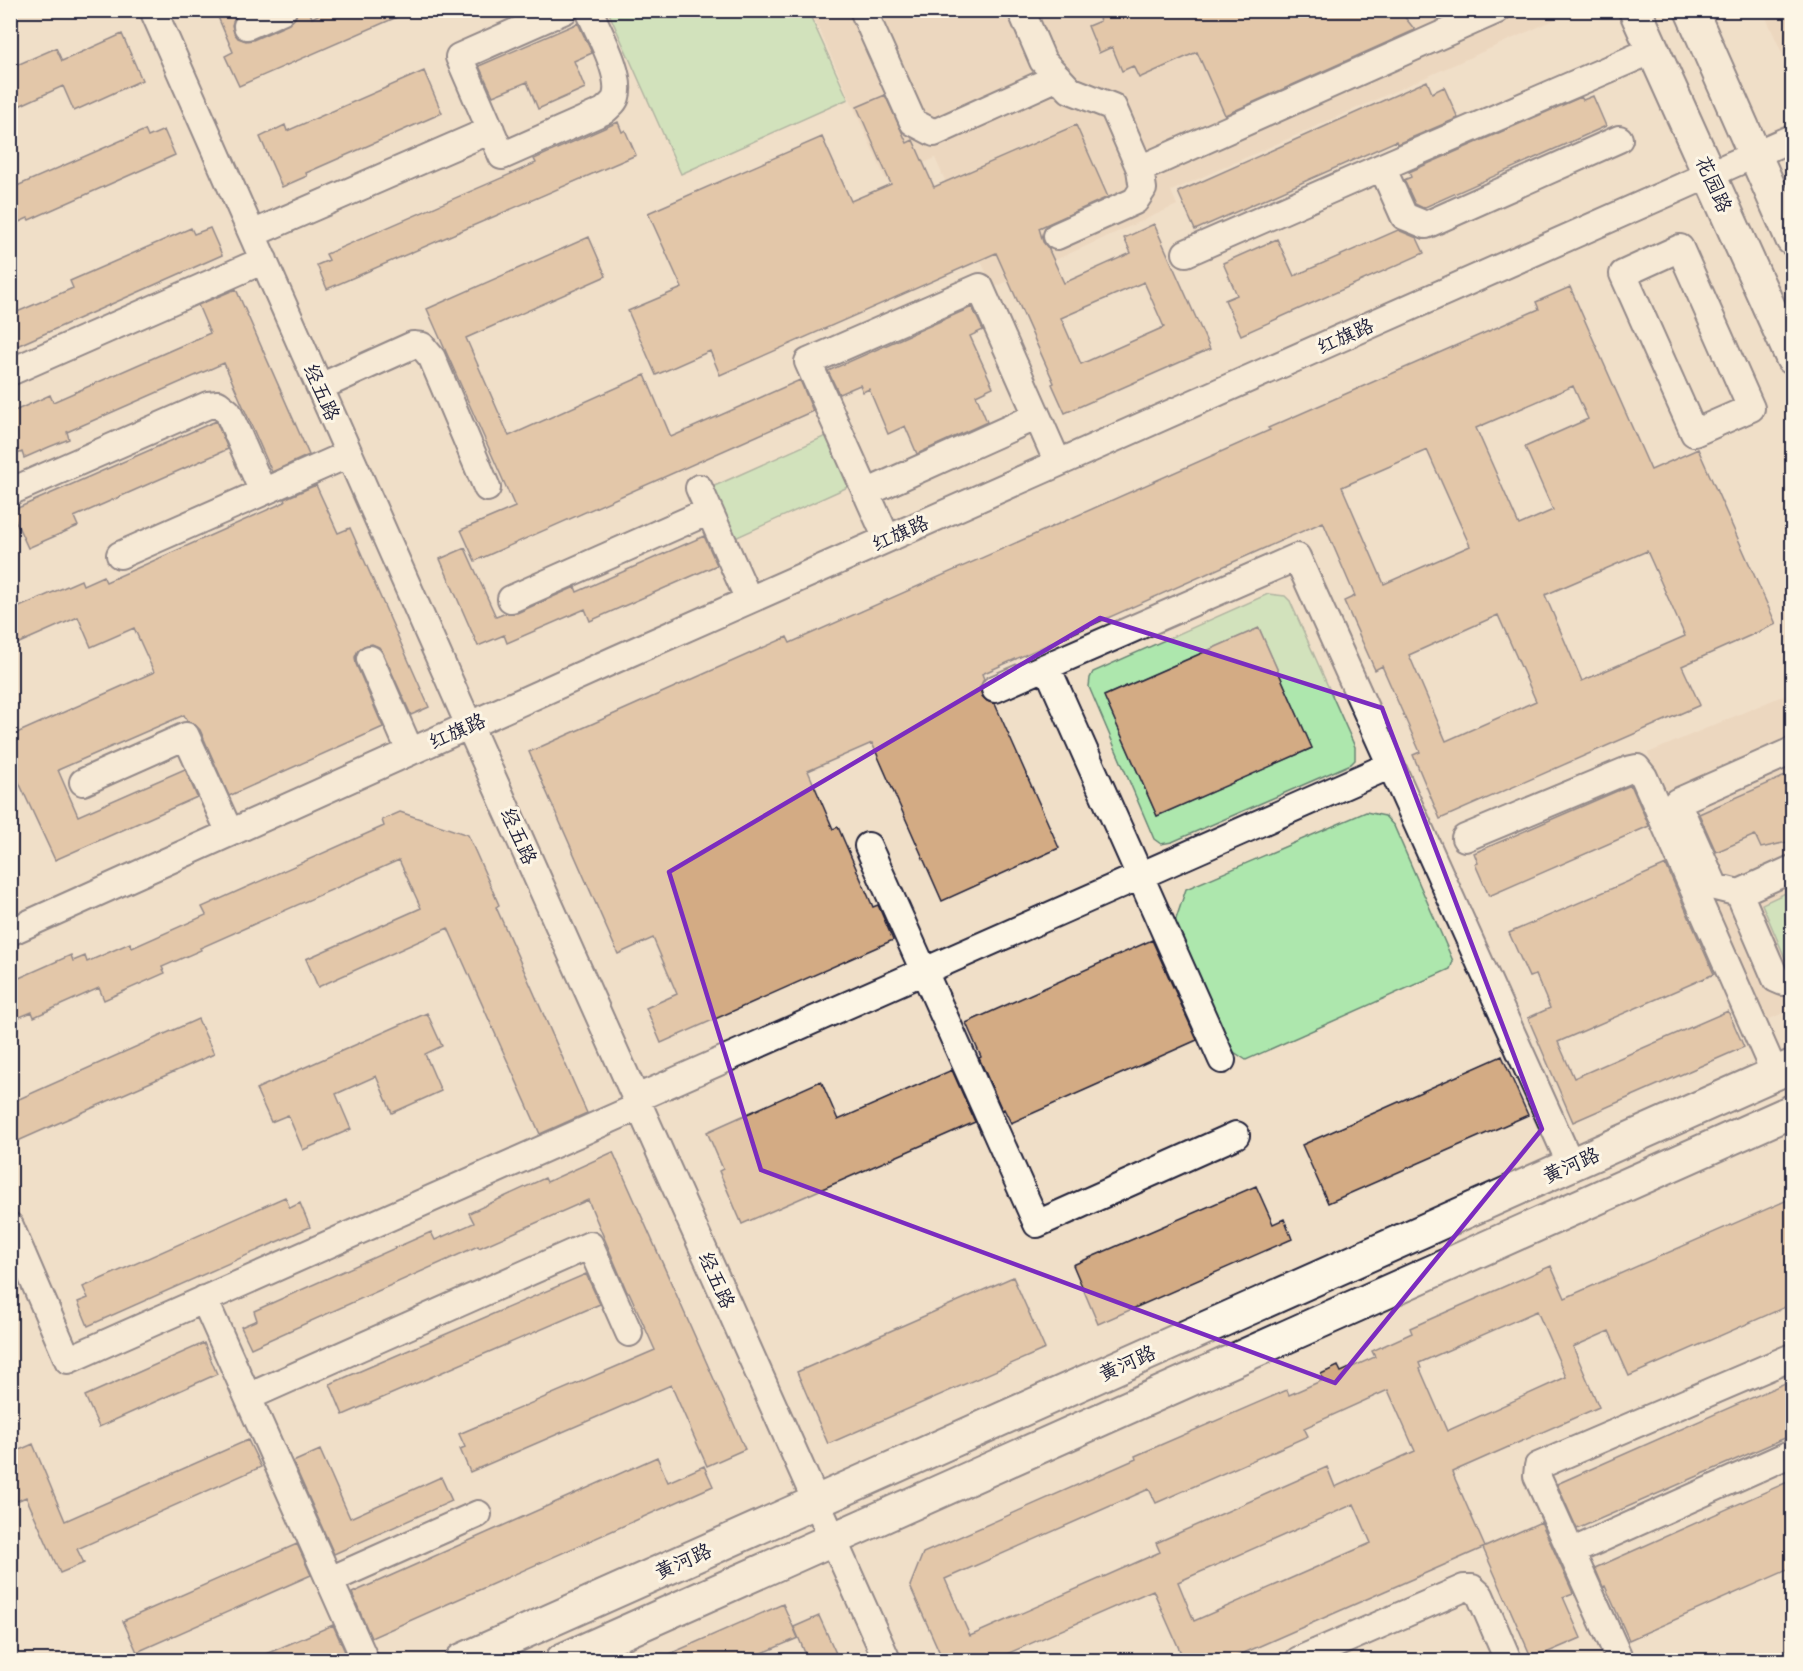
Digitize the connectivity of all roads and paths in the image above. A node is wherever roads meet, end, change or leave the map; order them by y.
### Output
1 (153, 10) edge
2 (283, 10) edge
3 (565, 10) edge
4 (589, 10) edge
5 (863, 10) edge
6 (1021, 10) edge
7 (1497, 10) edge
8 (1635, 10) edge
9 (1691, 10) edge
10 (248, 26) dead end
11 (1653, 50) junction
12 (1058, 77) junction
13 (491, 130) junction
14 (1792, 138) edge
15 (1620, 139) dead end
16 (1755, 154) junction
17 (1382, 166) junction
18 (1140, 169) junction
19 (1710, 175) junction
20 (252, 234) junction
21 (1057, 236) dead end
22 (1792, 239) edge
23 (1186, 254) dead end
24 (264, 260) junction
25 (1623, 274) joint
26 (1792, 358) edge
27 (10, 372) edge
28 (320, 387) junction
29 (1037, 416) junction
30 (349, 454) junction
31 (1058, 463) junction
32 (487, 488) dead end
33 (12, 491) dead end
34 (263, 492) junction
35 (866, 493) junction
36 (887, 539) junction
37 (120, 555) dead end
38 (511, 599) dead end
39 (748, 600) junction
40 (370, 659) dead end
41 (1047, 667) junction
42 (995, 689) dead end
43 (469, 725) junction
44 (1792, 751) edge
45 (410, 752) junction
46 (1391, 765) junction
47 (83, 782) dead end
48 (230, 833) junction
49 (1465, 838) dead end
50 (868, 846) dead end
51 (1792, 869) edge
52 (1140, 876) junction
53 (1739, 893) junction
54 (10, 932) edge
55 (924, 972) junction
56 (1792, 982) edge
57 (1222, 1060) dead end
58 (1784, 1070) edge
59 (638, 1102) junction
60 (1792, 1111) edge
61 (1236, 1135) dead end
62 (1571, 1165) junction
63 (10, 1226) edge
64 (204, 1299) junction
65 (629, 1333) dead end
66 (1792, 1357) edge
67 (248, 1397) junction
68 (1792, 1453) edge
69 (816, 1502) junction
70 (478, 1514) dead end
71 (832, 1539) junction
72 (1571, 1552) junction
73 (330, 1580) junction
74 (601, 1653) edge
75 (366, 1660) edge
76 (462, 1660) edge
77 (562, 1660) edge
78 (888, 1660) edge
79 (1299, 1660) edge
80 (1508, 1660) edge
81 (1620, 1660) edge

1 - 20 street, 经五路
2 - 10 street
3 - 13 street
4 - 13 street
5 - 12 street
6 - 12 street
7 - 18 street
8 - 11 main road, 花园路
9 - 16 main road
11 - 17 street
11 - 19 main road, 花园路
12 - 18 street
13 - 20 street
14 - 16 street, 红旗路
15 - 17 street
16 - 19 street, 红旗路
16 - 22 main road
17 - 23 street
18 - 21 street
19 - 26 main road, 花园路
19 - 31 street, 红旗路
20 - 24 street, 经五路
24 - 27 street
24 - 28 street, 经五路
25 - 25 street
28 - 30 street, 经五路
28 - 32 street
29 - 31 street
29 - 35 street
29 - 35 street
30 - 34 street
30 - 43 street, 经五路
31 - 36 street, 红旗路
33 - 34 street
34 - 37 street
35 - 36 street
36 - 39 street, 红旗路
38 - 39 street
39 - 43 street, 红旗路
40 - 45 street
41 - 42 street
41 - 46 street
41 - 52 street
43 - 45 street, 红旗路
43 - 59 street, 经五路
44 - 53 street
45 - 48 street, 红旗路
46 - 52 street
46 - 62 street
47 - 48 street
48 - 54 street, 红旗路
49 - 58 street
50 - 55 street
51 - 53 street
52 - 55 street
52 - 57 street
53 - 56 street
55 - 59 street
55 - 61 street
58 - 62 main road, 黄河路
59 - 64 street
59 - 69 street, 经五路
60 - 71 main road, 黄河路
62 - 69 main road, 黄河路
63 - 64 street
64 - 67 street
65 - 67 street
66 - 72 street
67 - 73 street
68 - 72 street
69 - 71 street, 经五路
69 - 76 main road, 黄河路
70 - 73 street
71 - 74 main road, 黄河路
71 - 78 street, 经五路
72 - 81 street
73 - 75 street
74 - 77 main road, 黄河路
79 - 80 street

